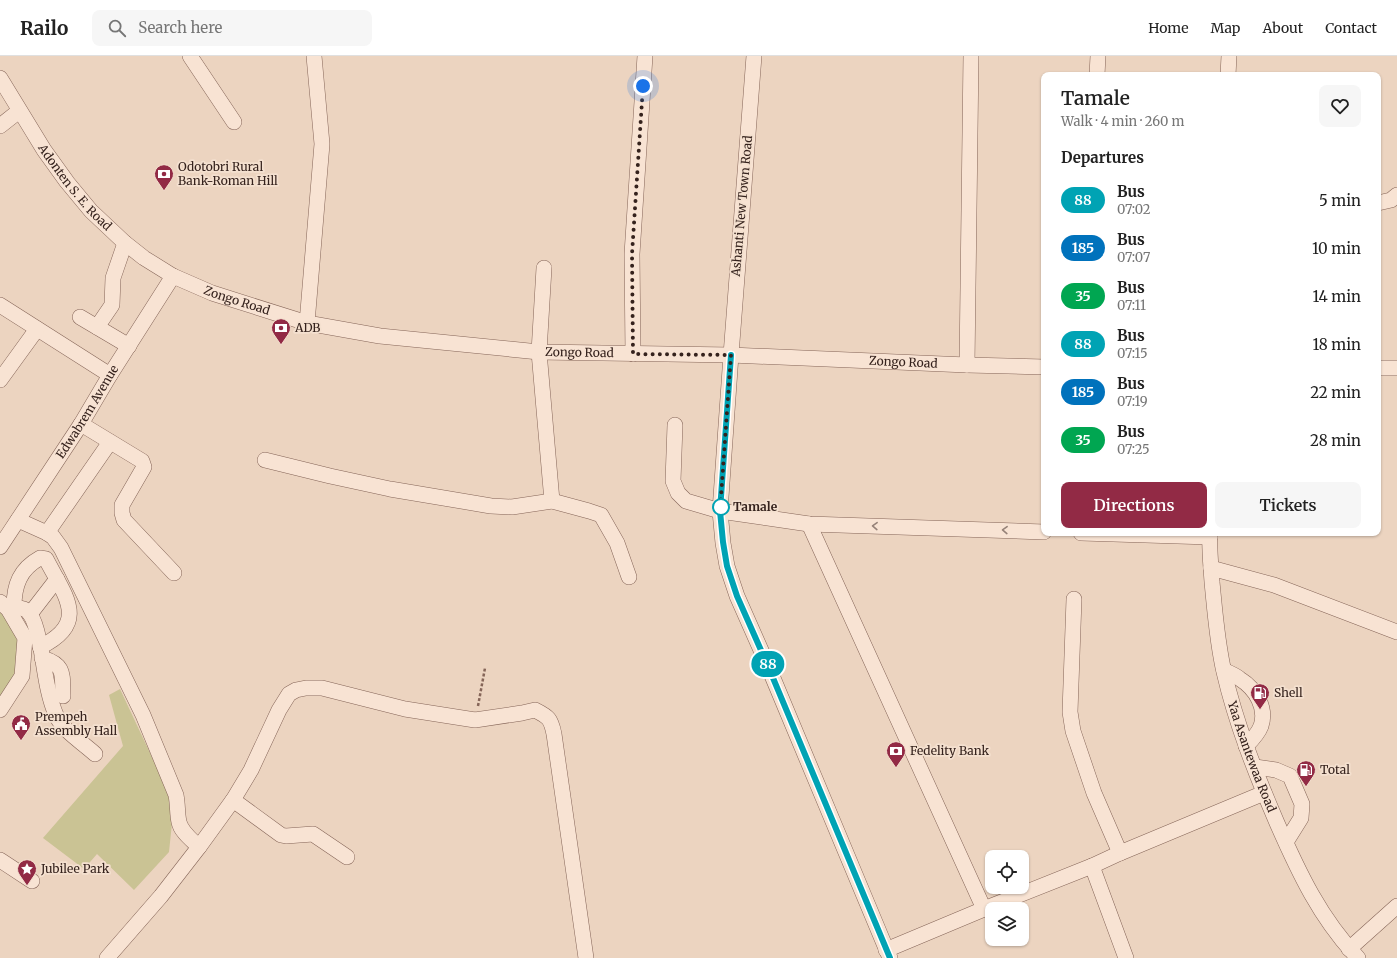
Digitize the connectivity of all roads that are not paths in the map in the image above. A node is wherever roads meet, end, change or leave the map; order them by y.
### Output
1 (190, 56) edge
2 (314, 56) edge
3 (645, 56) edge
4 (754, 56) edge
5 (971, 56) edge
6 (1098, 56) edge
7 (1229, 56) edge
8 (1097, 72) edge
9 (1228, 72) edge
10 (0, 78) edge
11 (19, 111) junction
12 (234, 122) dead end
13 (0, 126) edge
14 (1397, 195) edge
15 (1381, 202) edge
16 (125, 243) junction
17 (544, 268) dead end
18 (173, 276) junction
19 (0, 305) edge
20 (80, 317) dead end
21 (307, 323) junction
22 (97, 327) junction
23 (38, 329) junction
24 (129, 346) junction
25 (539, 352) junction
26 (633, 354) junction
27 (731, 355) junction
28 (967, 365) junction
29 (1041, 367) edge
30 (1381, 368) edge
31 (1397, 368) edge
32 (110, 375) junction
33 (0, 380) edge
34 (81, 424) junction
35 (675, 425) dead end
36 (110, 442) junction
37 (265, 460) dead end
38 (552, 501) junction
39 (720, 511) junction
40 (18, 520) junction
41 (809, 524) junction
42 (1041, 532) edge
43 (47, 533) junction
44 (1210, 536) edge
45 (0, 547) edge
46 (1212, 568) junction
47 (174, 573) dead end
48 (629, 577) dead end
49 (57, 579) junction
50 (1074, 599) dead end
51 (7, 606) edge
52 (30, 614) junction
53 (1397, 632) edge
54 (41, 652) junction
55 (1224, 670) junction
56 (63, 696) dead end
57 (0, 710) edge
58 (1246, 746) junction
59 (95, 754) dead end
60 (1255, 767) junction
61 (1264, 793) junction
62 (233, 800) junction
63 (1286, 842) junction
64 (199, 847) junction
65 (1120, 853) junction
66 (346, 857) dead end
67 (0, 860) edge
68 (1092, 866) junction
69 (32, 881) dead end
70 (1397, 906) edge
71 (984, 909) junction
72 (1354, 953) edge
73 (888, 954) edge
74 (107, 958) edge
75 (586, 958) edge
76 (1126, 958) edge

1 - 12 street
2 - 21 street
3 - 26 street
4 - 27 street, Ashanti New Town Road
5 - 28 street
6 - 8 street
7 - 9 street
10 - 11 street, Adonten S. E. Road
11 - 13 street
11 - 16 street, Adonten S. E. Road
14 - 15 street
16 - 18 street, Adonten S. E. Road
16 - 22 street
17 - 25 street
18 - 21 street, Zongo Road
18 - 24 street, Edwabrem Avenue
19 - 23 street
20 - 22 street
21 - 25 street, Zongo Road
22 - 24 street
23 - 32 street
23 - 33 street
24 - 32 street, Edwabrem Avenue
25 - 26 street, Zongo Road
25 - 38 street
26 - 27 street, Zongo Road
27 - 28 street, Zongo Road
27 - 39 street, Ashanti New Town Road
28 - 29 street, Zongo Road
30 - 31 street
32 - 34 street, Edwabrem Avenue
34 - 36 street
34 - 40 street, Edwabrem Avenue
35 - 39 street
36 - 43 street
36 - 47 street
37 - 38 street
38 - 48 street
39 - 41 street
39 - 73 street, Ashanti New Town Road
40 - 43 street
40 - 45 street, Edwabrem Avenue
42 -> 41 street
41 - 71 street
43 - 64 street
44 - 46 street, Yaa Asantewaa Road
46 - 53 street
46 - 55 street, Yaa Asantewaa Road
49 - 51 street
49 - 52 street
49 - 54 street
50 - 65 street
51 - 52 street
51 - 57 street
52 - 54 street
54 - 56 street
54 - 59 street
55 - 58 street, Yaa Asantewaa Road
55 - 58 street
58 - 60 street, Yaa Asantewaa Road
60 - 61 street, Yaa Asantewaa Road
60 - 63 street
61 - 63 street, Yaa Asantewaa Road
61 - 65 street
62 - 64 street
62 - 66 street
62 - 75 street
63 - 72 street, Yaa Asantewaa Road
64 - 74 street
65 - 68 street
67 - 69 street
68 - 71 street
68 - 76 street
70 - 72 street
71 - 73 street

